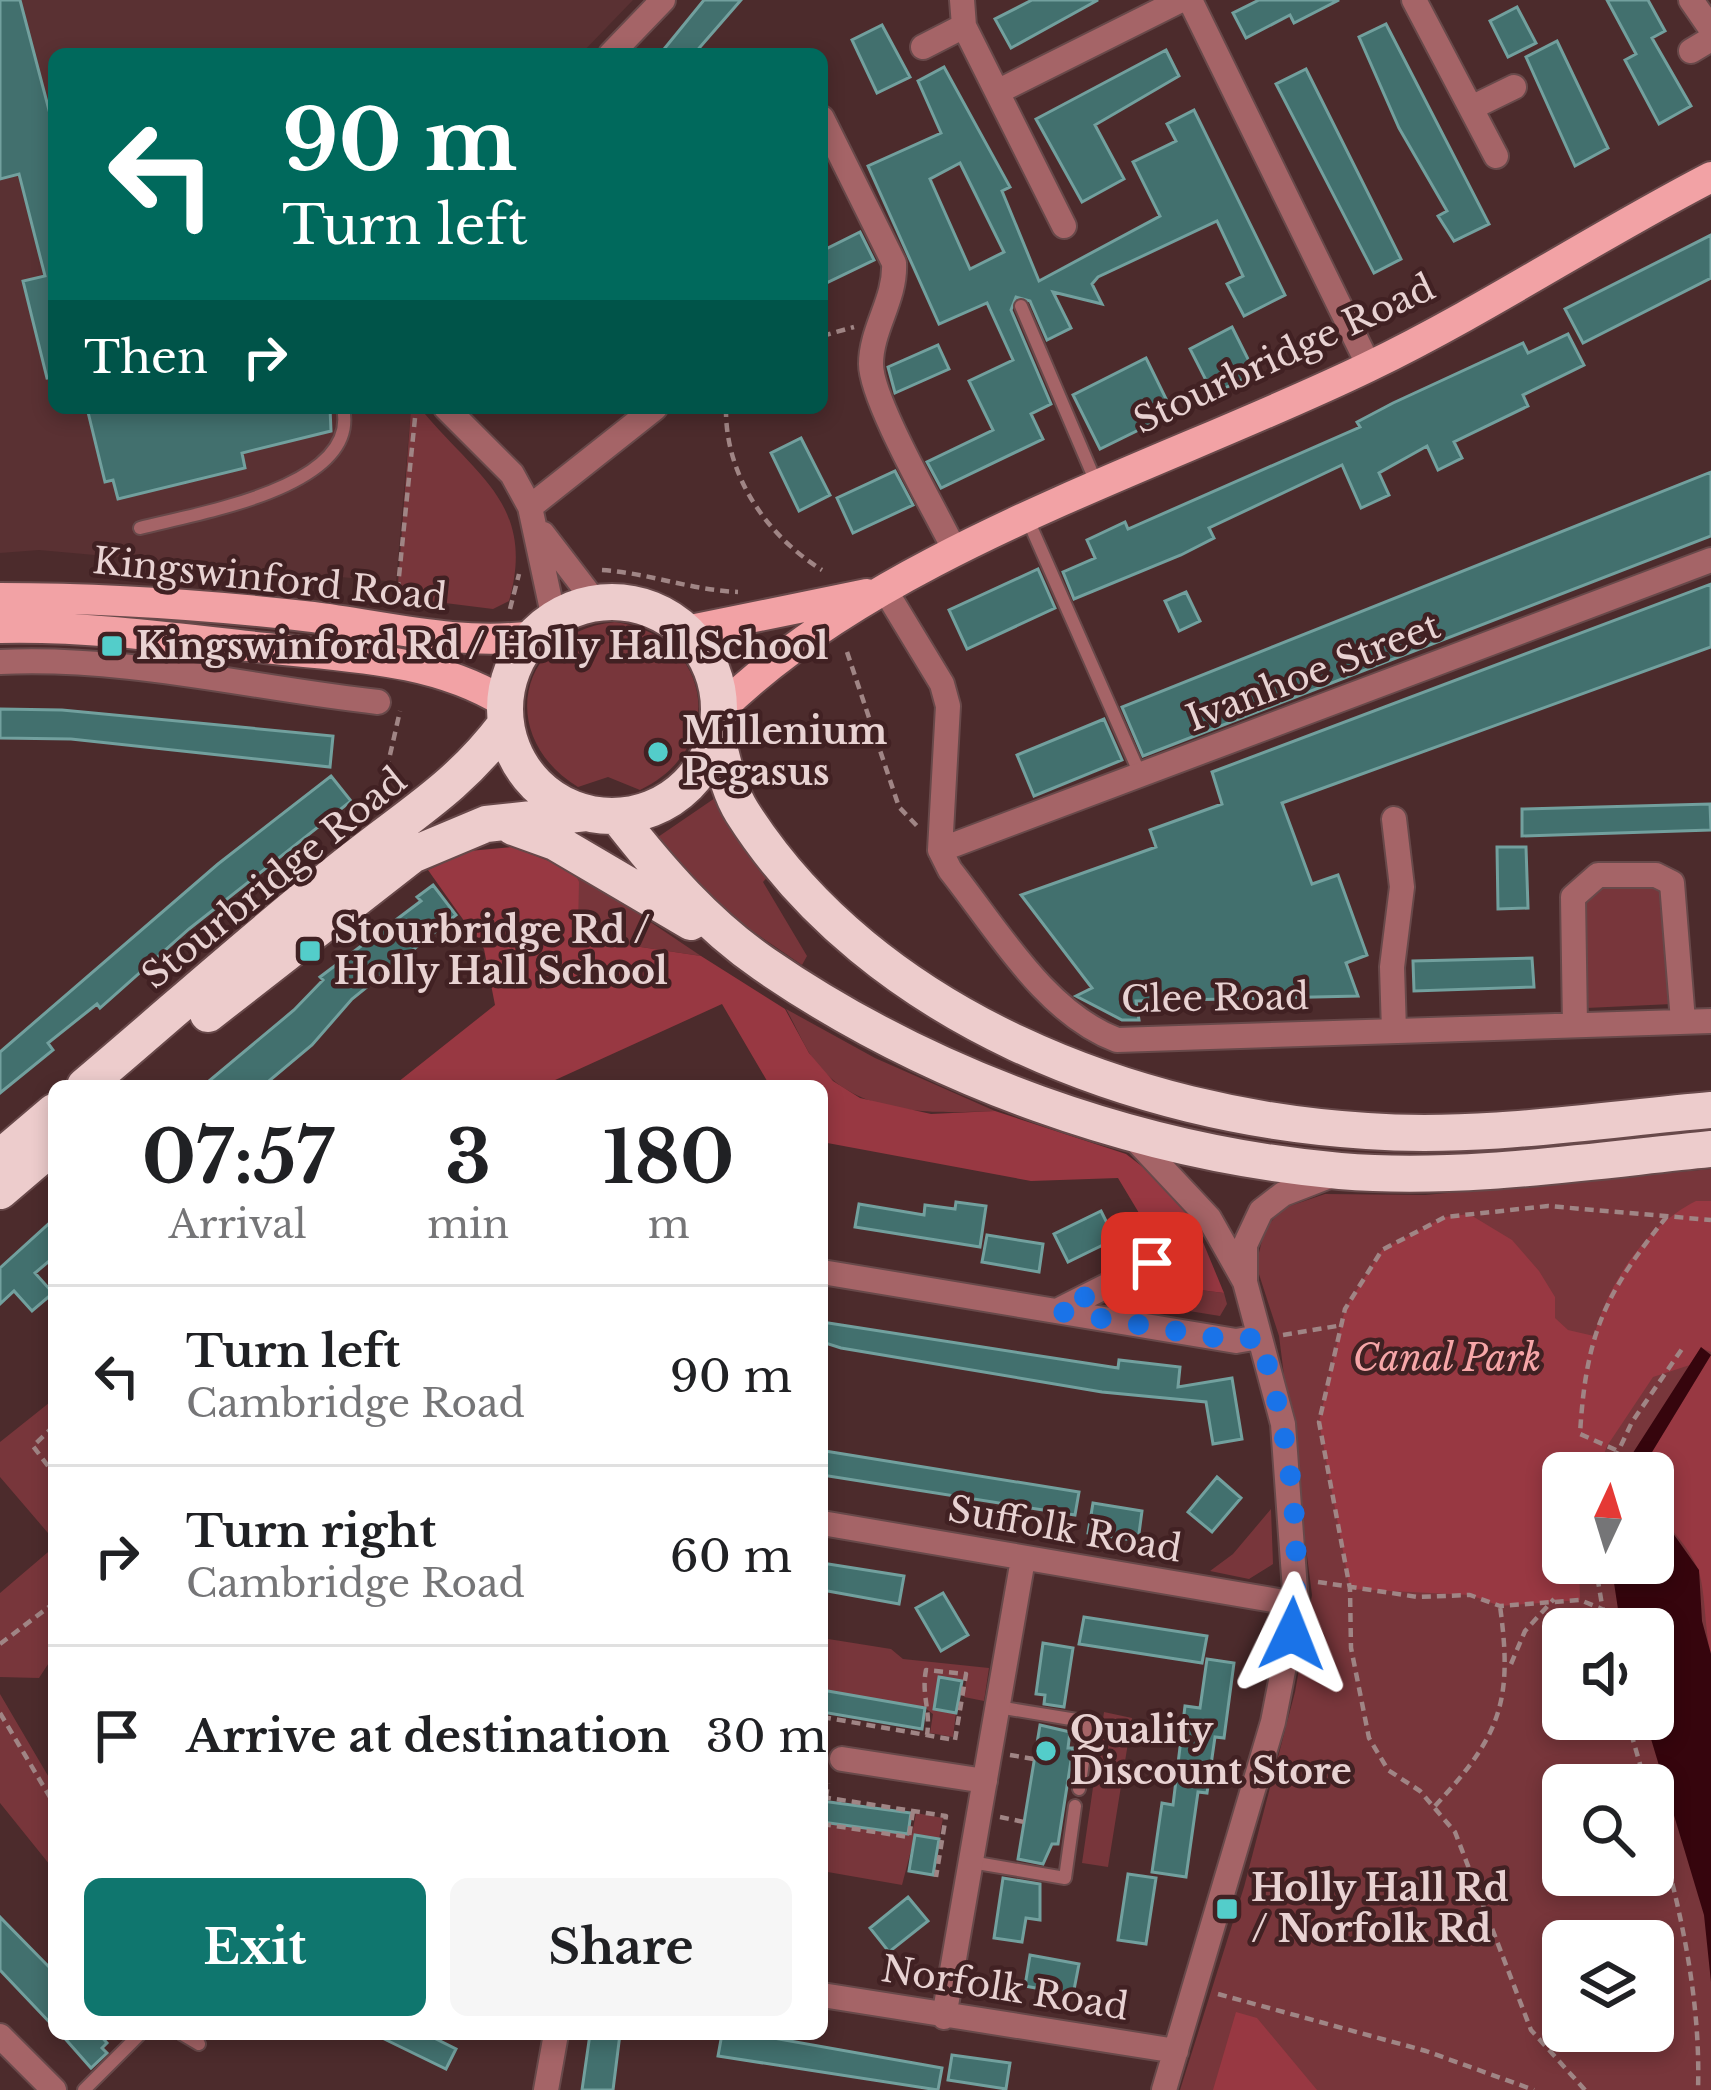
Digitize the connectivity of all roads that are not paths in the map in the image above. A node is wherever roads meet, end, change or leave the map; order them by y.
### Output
1 (663, 0) edge
2 (962, 0) edge
3 (1186, 0) edge
4 (1414, 0) edge
5 (1690, 0) edge
6 (964, 26) junction
7 (1711, 29) edge
8 (923, 47) dead end
9 (617, 48) edge
10 (1514, 87) dead end
11 (997, 92) junction
12 (1471, 108) junction
13 (828, 130) edge
14 (1496, 156) dead end
15 (1711, 177) edge
16 (1064, 226) dead end
17 (1022, 306) dead end
18 (1369, 367) junction
19 (343, 414) edge
20 (452, 414) edge
21 (648, 414) edge
22 (1098, 488) junction
23 (534, 517) junction
24 (1028, 520) junction
25 (140, 528) dead end
26 (956, 553) junction
27 (1711, 560) edge
28 (594, 586) junction
29 (885, 590) junction
30 (0, 598) edge
31 (543, 627) junction
32 (0, 628) edge
33 (686, 631) junction
34 (247, 646) junction
35 (0, 662) edge
36 (146, 667) junction
37 (389, 705) road end
38 (505, 714) junction
39 (718, 723) junction
40 (1141, 775) junction
41 (602, 815) junction
42 (1394, 819) dead end
43 (486, 824) junction
44 (940, 850) junction
45 (762, 963) junction
46 (1711, 1021) edge
47 (1683, 1022) junction
48 (1575, 1025) junction
49 (1394, 1031) junction
50 (92, 1080) edge
51 (129, 1080) edge
52 (1711, 1110) edge
53 (48, 1117) edge
54 (1127, 1131) junction
55 (48, 1149) edge
56 (1711, 1149) edge
57 (0, 1158) edge
58 (1341, 1171) junction
59 (0, 1191) edge
60 (1152, 1263) dead end
61 (828, 1273) edge
62 (1245, 1282) junction
63 (1057, 1311) junction
64 (1259, 1337) junction
65 (828, 1524) edge
66 (1022, 1559) junction
67 (1296, 1604) junction
68 (998, 1707) junction
69 (839, 1747) road end
70 (986, 1781) junction
71 (1079, 1789) dead end
72 (1075, 1806) dead end
73 (971, 1862) junction
74 (828, 1996) edge
75 (944, 2017) junction
76 (0, 2036) edge
77 (134, 2040) edge
78 (192, 2040) edge
79 (555, 2040) edge
80 (199, 2044) dead end
81 (1177, 2051) junction
82 (54, 2090) edge
83 (84, 2090) edge
84 (545, 2090) edge
85 (1164, 2090) edge

1 - 9 street
2 - 6 street
3 - 11 street
3 - 18 street
4 - 12 street
5 - 7 street
6 - 8 street
6 - 11 street
10 - 12 street
11 - 16 street
12 - 14 street
13 - 26 street
15 - 18 main road, Stourbridge Road
17 - 22 lane
18 - 22 main road, Stourbridge Road
19 - 25 lane
20 - 23 street
21 - 23 street
22 - 24 main road, Stourbridge Road
23 - 28 street
23 - 31 street
24 - 26 main road, Stourbridge Road
24 - 40 lane
26 - 29 main road, Stourbridge Road
27 - 40 street, Ivanhoe Street
28 - 31 highway
28 - 33 highway
29 - 33 main road, Stourbridge Road
29 - 39 main road, Stourbridge Road
29 - 44 street
30 - 31 main road, Kingswinford Road
31 - 38 highway
32 - 34 main road, Kingswinford Road
33 - 39 highway
34 - 36 street, Kingswinford Road
34 - 38 main road, Kingswinford Road
35 - 36 street, Kingswinford Road
36 - 37 street, Kingswinford Road
38 - 41 highway
38 - 50 highway, Stourbridge Road
39 - 41 highway
39 - 52 highway
40 - 44 street, Ivanhoe Street
41 - 43 highway, Stourbridge Road
41 - 45 highway
42 - 49 street
43 - 45 highway
43 - 51 highway, Stourbridge Road
44 - 49 street, Clee Road
45 - 54 highway
46 - 47 street, Clee Road
47 - 48 street, Clee Road
47 - 48 street
48 - 49 street, Clee Road
53 - 57 highway
54 - 58 highway
54 - 62 street
55 - 59 highway
56 - 58 highway
58 - 62 street
60 - 63 street
61 - 63 street
62 - 64 street
63 - 64 street
64 - 67 street
65 - 66 street, Suffolk Road
66 - 67 street, Suffolk Road
66 - 68 street
67 - 81 street
68 - 70 street
68 - 71 lane
69 - 70 street
70 - 73 street
72 - 73 lane
73 - 75 street
74 - 75 street, Norfolk Road
75 - 81 street, Norfolk Road
76 - 82 street
77 - 83 lane
78 - 80 lane
79 - 84 street
81 - 85 street

